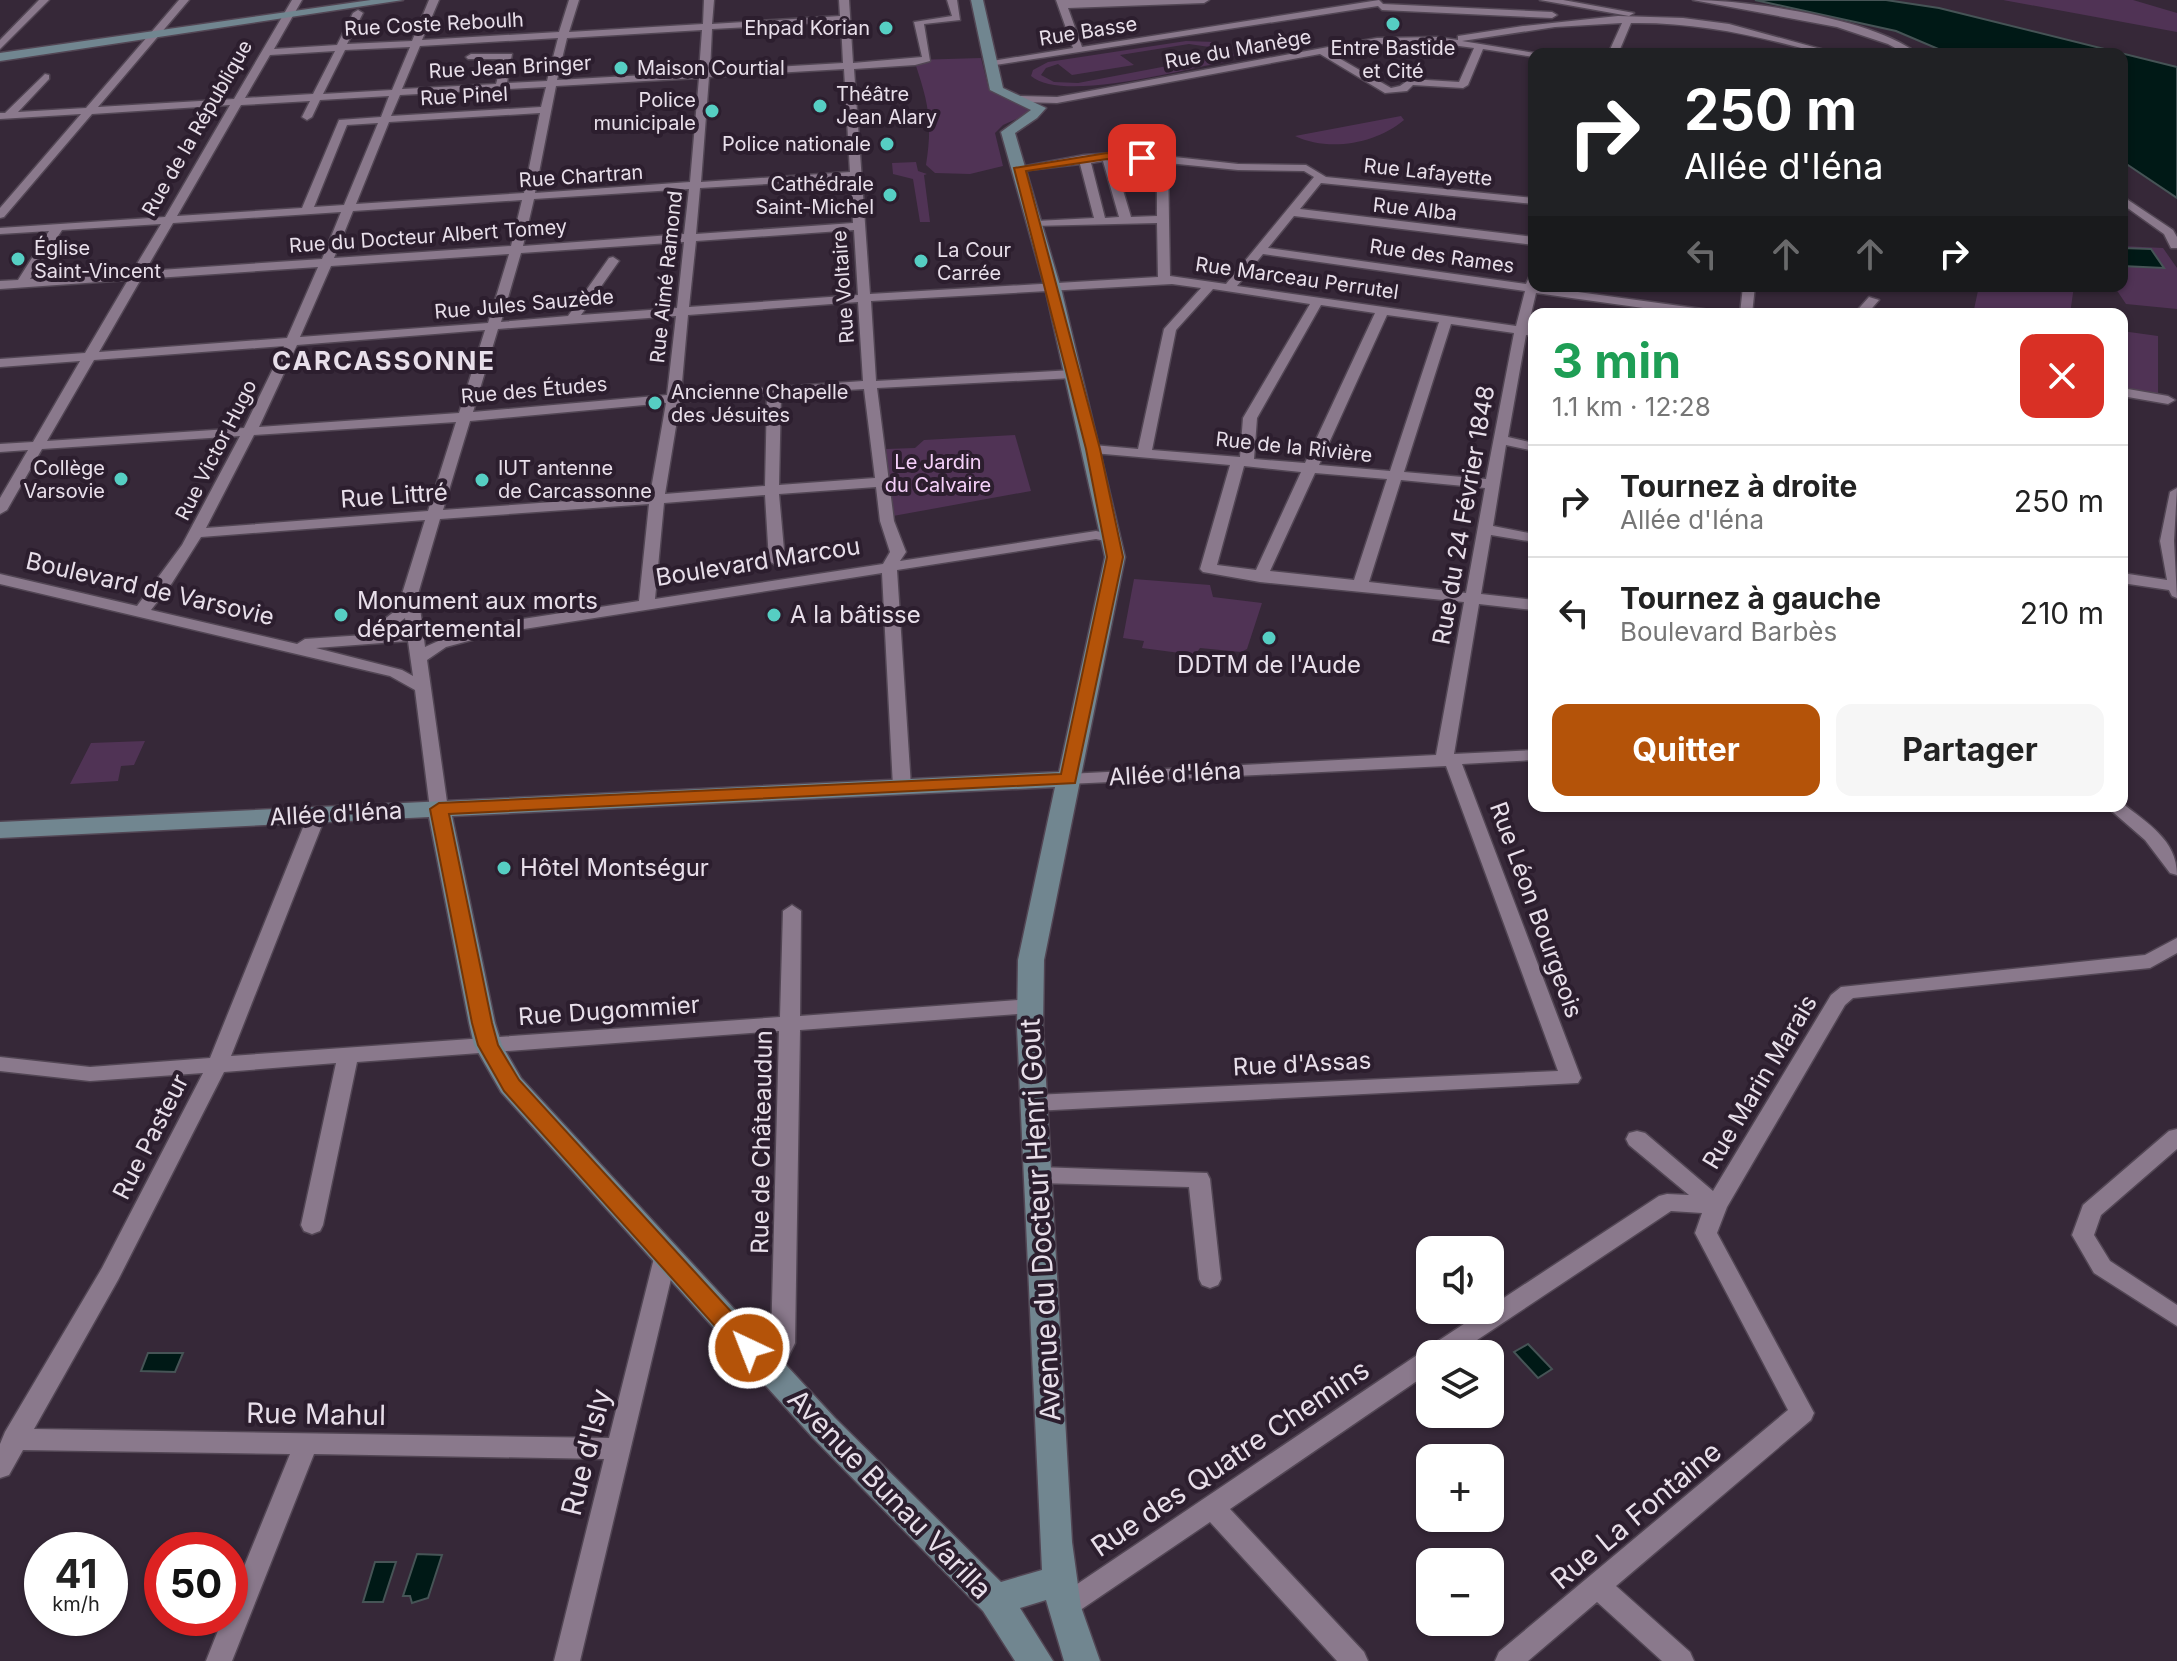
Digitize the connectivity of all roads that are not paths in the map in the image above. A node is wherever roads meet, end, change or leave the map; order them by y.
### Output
1 (44, 0) edge
2 (184, 0) edge
3 (297, 0) edge
4 (397, 0) edge
5 (434, 0) edge
6 (574, 0) edge
7 (709, 0) edge
8 (844, 0) edge
9 (952, 0) edge
10 (977, 0) edge
11 (1545, 0) edge
12 (1698, 0) edge
13 (1062, 3) edge
14 (1379, 9) edge
15 (1440, 9) junction
16 (1747, 9) junction
17 (1204, 10) edge
18 (358, 13) dead end
19 (285, 16) junction
20 (845, 19) junction
21 (1627, 21) junction
22 (1669, 21) junction
23 (1714, 24) junction
24 (706, 27) junction
25 (562, 35) junction
26 (475, 40) junction
27 (149, 41) junction
28 (1377, 41) junction
29 (1440, 41) junction
30 (416, 43) junction
31 (0, 46) edge
32 (342, 47) junction
33 (1479, 47) junction
34 (1616, 48) edge
35 (1810, 48) edge
36 (1904, 48) edge
37 (1078, 50) junction
38 (265, 52) junction
39 (1324, 53) junction
40 (1528, 53) edge
41 (0, 57) edge
42 (471, 57) junction
43 (992, 64) junction
44 (848, 66) junction
45 (703, 75) junction
46 (45, 77) dead end
47 (550, 83) junction
48 (501, 85) junction
49 (463, 88) junction
50 (395, 92) junction
51 (317, 97) junction
52 (1021, 99) junction
53 (1057, 100) junction
54 (236, 102) junction
55 (1039, 108) junction
56 (546, 110) junction
57 (85, 111) junction
58 (4, 116) edge
59 (307, 117) dead end
60 (384, 119) junction
61 (1107, 156) junction
62 (1084, 158) junction
63 (1162, 159) junction
64 (1020, 168) junction
65 (855, 175) junction
66 (1320, 177) junction
67 (695, 186) junction
68 (530, 197) junction
69 (1528, 200) edge
70 (2128, 203) edge
71 (347, 209) junction
72 (306, 212) junction
73 (1292, 212) junction
74 (0, 215) edge
75 (1162, 219) junction
76 (1126, 220) junction
77 (167, 221) junction
78 (1100, 221) junction
79 (1036, 224) junction
80 (859, 226) junction
81 (58, 227) junction
82 (0, 231) edge
83 (689, 237) junction
84 (1528, 240) edge
85 (2175, 245) edge
86 (1260, 250) junction
87 (516, 251) junction
88 (613, 261) dead end
89 (325, 264) junction
90 (135, 276) junction
91 (1164, 280) junction
92 (22, 283) junction
93 (1528, 283) edge
94 (0, 285) edge
95 (1052, 286) junction
96 (1209, 286) junction
97 (1229, 288) junction
98 (1576, 292) edge
99 (1643, 292) edge
100 (864, 298) junction
101 (1873, 300) dead end
102 (1317, 302) junction
103 (1640, 304) junction
104 (1669, 308) edge
105 (1866, 308) edge
106 (683, 311) junction
107 (1382, 311) junction
108 (572, 320) junction
109 (1446, 321) junction
110 (493, 327) junction
111 (1527, 331) edge
112 (292, 342) junction
113 (88, 357) junction
114 (0, 363) edge
115 (1073, 374) junction
116 (870, 385) junction
117 (774, 390) junction
118 (2128, 393) edge
119 (674, 397) junction
120 (2170, 399) edge
121 (466, 417) junction
122 (250, 431) junction
123 (1500, 439) junction
124 (37, 446) junction
125 (1528, 446) edge
126 (0, 448) edge
127 (1093, 449) junction
128 (1144, 453) junction
129 (1242, 462) junction
130 (1310, 468) junction
131 (1398, 476) junction
132 (882, 482) junction
133 (1492, 484) junction
134 (772, 490) junction
135 (2177, 492) edge
136 (657, 498) junction
137 (0, 510) edge
138 (433, 515) junction
139 (1484, 529) junction
140 (196, 533) junction
141 (1528, 537) edge
142 (1110, 538) junction
143 (777, 561) dead end
144 (889, 566) junction
145 (1260, 577) junction
146 (0, 579) edge
147 (2128, 579) edge
148 (1359, 588) junction
149 (2176, 590) edge
150 (1472, 598) junction
151 (647, 604) junction
152 (1528, 604) edge
153 (410, 607) junction
154 (141, 611) junction
155 (497, 628) junction
156 (414, 635) junction
157 (367, 639) junction
158 (289, 645) junction
159 (418, 659) junction
160 (423, 688) junction
161 (1528, 755) edge
162 (1448, 761) junction
163 (1068, 779) junction
164 (902, 787) junction
165 (439, 809) junction
166 (2122, 812) edge
167 (317, 815) junction
168 (0, 830) edge
169 (2177, 869) edge
170 (792, 911) dead end
171 (2177, 945) edge
172 (1030, 1006) junction
173 (790, 1025) junction
174 (488, 1045) junction
175 (348, 1057) junction
176 (0, 1064) edge
177 (217, 1066) junction
178 (1571, 1078) joint
179 (1034, 1103) junction
180 (2177, 1137) edge
181 (1637, 1139) dead end
182 (1038, 1175) junction
183 (1716, 1206) junction
184 (312, 1225) dead end
185 (665, 1258) junction
186 (1210, 1279) dead end
187 (2177, 1317) edge
188 (1458, 1340) edge
189 (1416, 1369) edge
190 (770, 1371) junction
191 (1802, 1413) joint
192 (14, 1439) junction
193 (306, 1444) junction
194 (617, 1449) junction
195 (0, 1467) edge
196 (1213, 1508) junction
197 (1597, 1586) junction
198 (1061, 1593) junction
199 (995, 1600) junction
200 (219, 1661) edge
201 (567, 1661) edge
202 (1035, 1661) edge
203 (1082, 1661) edge
204 (1355, 1661) edge
205 (1508, 1661) edge
206 (1681, 1661) edge

1 - 31 street
2 - 27 street
3 - 19 street, Rue de la République
4 - 19 main road
5 - 30 street, Rue Victor Hugo
6 - 25 street
7 - 24 street, Rue Aimé Ramond
8 - 20 street, Rue Voltaire
9 - 44 street, Rue Jean Bringer
10 - 43 main road
11 - 22 street
12 - 16 street
13 - 17 street
13 - 37 street
14 - 15 street, Rue Basse
14 - 17 street, Rue Basse
14 - 28 street
15 - 21 street, Rue Basse
15 - 29 street
16 - 23 street
16 - 36 street
17 - 37 street, Rue Basse
18 - 32 street
19 - 27 main road
19 - 38 street, Rue de la République
20 - 24 street, Rue Coste Reboulh
20 - 44 street, Rue Voltaire
21 - 22 street
21 - 29 street
21 - 34 street
22 - 23 street
23 - 35 street
24 - 25 street, Rue Coste Reboulh
24 - 45 street, Rue Aimé Ramond
25 - 26 street, Rue Coste Reboulh
25 - 47 street
26 - 30 street, Rue Coste Reboulh
26 - 42 street
27 - 41 main road
27 - 57 street
28 - 29 street, Rue du Manège
28 - 39 street, Rue du Manège
29 - 33 street
30 - 32 street, Rue Coste Reboulh
30 - 50 street, Rue Victor Hugo
32 - 38 street, Rue Coste Reboulh
32 - 51 street
33 - 39 street
33 - 40 street
37 - 43 street, Rue Basse
38 - 54 street, Rue de la République
39 - 53 street, Rue du Manège
42 - 48 street
42 - 49 street
43 - 52 main road
44 - 45 street, Rue Jean Bringer
44 - 65 street, Rue Voltaire
45 - 47 street, Rue Jean Bringer
45 - 67 street, Rue Aimé Ramond
46 - 58 street
47 - 48 street, Rue Jean Bringer
47 - 56 street
48 - 49 street, Rue Jean Bringer
49 - 50 street, Rue Jean Bringer
50 - 51 street, Rue Jean Bringer
50 - 60 street, Rue Victor Hugo
51 - 54 street, Rue Jean Bringer
51 - 59 street
52 - 53 street, Rue du Manège
52 - 55 main road
53 - 55 street, Rue du Manège
54 - 57 street, Rue Jean Bringer
54 - 77 street, Rue de la République
55 - 64 main road, Avenue du Docteur Henri Gout
56 - 60 street, Rue Pinel
56 - 68 street
57 - 58 street, Rue Jean Bringer
57 - 74 street
60 - 71 street, Rue Victor Hugo
60 - 72 street, Rue Pinel
61 - 62 street, Rue Lafayette
61 - 63 street, Rue Lafayette
61 - 76 street
62 - 64 street, Rue Lafayette
62 - 78 street
63 - 66 street, Rue Lafayette
63 - 75 street
64 - 79 main road, Avenue du Docteur Henri Gout
65 - 67 street, Rue Chartran
65 - 80 street, Rue Voltaire
66 - 69 street, Rue Lafayette
66 - 73 street
67 - 68 street, Rue Chartran
67 - 83 street, Rue Aimé Ramond
68 - 71 street, Rue Chartran
68 - 87 street
70 - 85 street
71 - 72 street, Rue Chartran
71 - 89 street, Rue Victor Hugo
72 - 77 street, Rue Chartran
73 - 84 street, Rue Alba
73 - 86 street
75 - 76 street
75 - 91 street
76 - 78 street
77 - 81 street, Rue Chartran
77 - 90 street, Rue de la République
78 - 79 street
79 - 95 main road, Avenue du Docteur Henri Gout
80 - 83 street, Rue du Docteur Albert Tomey
80 - 100 street, Rue Voltaire
81 - 82 street, Rue Chartran
81 - 92 street
83 - 87 street, Rue du Docteur Albert Tomey
83 - 106 street, Rue Aimé Ramond
86 - 93 street, Rue des Rames
86 - 97 street
87 - 89 street, Rue du Docteur Albert Tomey
87 - 110 street
88 - 108 street
89 - 90 street, Rue du Docteur Albert Tomey
89 - 112 street, Rue Victor Hugo
90 - 92 street, Rue du Docteur Albert Tomey
90 - 113 street, Rue de la République
91 - 95 street, Rue Marceau Perrutel
91 - 96 street, Rue Marceau Perrutel
92 - 94 street, Rue du Docteur Albert Tomey
95 - 100 street, Rue Jules Sauzède
95 - 115 main road, Avenue du Docteur Henri Gout
96 - 97 street, Rue Marceau Perrutel
96 - 128 street
97 - 102 street, Rue Marceau Perrutel
98 - 103 street, Rue des Rames
99 - 103 street
100 - 106 street, Rue Jules Sauzède
100 - 116 street, Rue Voltaire
101 - 105 street
102 - 107 street, Rue Marceau Perrutel
102 - 129 street
103 - 104 street, Rue des Rames
106 - 108 street, Rue Jules Sauzède
106 - 119 street, Rue Aimé Ramond
107 - 109 street, Rue Marceau Perrutel
107 - 130 street
108 - 110 street, Rue Jules Sauzède
109 - 111 street, Rue Marceau Perrutel
109 - 131 street
110 - 112 street, Rue Jules Sauzède
110 - 121 street
111 - 123 street, Rue du 24 Février 1848
112 - 113 street, Rue Jules Sauzède
112 - 122 street, Rue Victor Hugo
113 - 114 street, Rue Jules Sauzède
113 - 124 street, Rue de la République
115 - 116 street, Rue des Études
115 - 127 main road, Avenue du Docteur Henri Gout
116 - 117 street, Rue des Études
116 - 132 street, Rue Voltaire
117 - 119 street, Rue des Études
117 - 134 street
118 - 120 street
119 - 121 street, Rue des Études
119 - 136 street, Rue Aimé Ramond
121 - 122 street, Rue des Études
121 - 138 street
122 - 124 street, Rue des Études
122 - 140 street, Rue Victor Hugo
123 - 125 street
123 - 133 street, Rue du 24 Février 1848
124 - 126 street, Rue des Études
124 - 137 street, Rue de la République
127 - 128 street, Rue de la Rivière
127 - 142 main road, Avenue du Docteur Henri Gout
128 - 129 street, Rue de la Rivière
129 - 130 street, Rue de la Rivière
129 - 145 street
130 - 131 street, Rue de la Rivière
130 - 145 street
131 - 133 street, Rue de la Rivière
131 - 148 street
132 - 134 street, Rue Littré
132 - 144 street, Rue Voltaire
133 - 139 street, Rue du 24 Février 1848
134 - 136 street, Rue Littré
134 - 143 street
135 - 149 street
136 - 138 street, Rue Littré
136 - 151 street, Rue Aimé Ramond
138 - 140 street, Rue Littré
138 - 153 street
139 - 141 street
139 - 150 street, Rue du 24 Février 1848
140 - 154 street, Rue Victor Hugo
142 - 144 street, Boulevard Marcou
142 - 163 main road, Avenue du Docteur Henri Gout
144 - 151 street, Boulevard Marcou
144 - 164 street, Rue Voltaire
145 - 148 street
146 - 154 street, Boulevard de Varsovie
147 - 149 street
148 - 150 street
150 - 152 street
150 - 162 street, Rue du 24 Février 1848
151 - 155 street, Boulevard Marcou
153 - 156 street
153 - 157 street
154 - 158 street, Boulevard de Varsovie
155 - 156 street, Boulevard de Varsovie
155 - 159 street, Boulevard Marcou
156 - 157 street, Boulevard de Varsovie
156 - 159 street
157 - 158 street, Boulevard de Varsovie
158 - 160 street, Boulevard de Varsovie
159 - 160 street
160 - 165 street
161 - 162 street, Allée d'Iéna
162 - 163 street, Allée d'Iéna
162 - 178 street, Rue Léon Bourgeois
163 - 164 main road, Allée d'Iéna
163 - 172 main road, Avenue du Docteur Henri Gout
164 - 165 main road, Allée d'Iéna
165 - 167 main road, Allée d'Iéna
165 - 174 main road, Avenue Bunau Varilla
166 - 169 street
167 - 168 main road, Allée d'Iéna
167 - 177 street, Rue Pasteur
170 - 173 street, Rue de Châteaudun
171 - 183 street, Rue Marin Marais
172 - 173 street, Rue Dugommier
172 - 179 main road, Avenue du Docteur Henri Gout
173 - 174 street, Rue Dugommier
173 - 190 street, Rue de Châteaudun
174 - 175 street, Rue Dugommier
174 - 185 main road, Avenue Bunau Varilla
175 - 177 street, Rue Dugommier
175 - 184 street
176 - 177 street, Rue Dugommier
177 - 192 street, Rue Pasteur
178 - 179 street, Rue d'Assas
179 - 182 main road, Avenue du Docteur Henri Gout
180 - 187 street
181 - 183 street
182 - 186 street
182 - 198 main road, Avenue du Docteur Henri Gout
183 - 188 street
183 - 191 street, Rue Marin Marais
185 - 190 main road, Avenue Bunau Varilla
185 - 194 street, Rue d'Isly
189 - 196 street, Rue des Quatre Chemins
190 - 199 main road, Avenue Bunau Varilla
191 - 197 street, Rue La Fontaine
192 - 193 street, Rue Mahul
192 - 195 street, Rue Pasteur
193 - 194 street, Rue Mahul
193 - 200 street
194 - 201 street, Rue d'Isly
196 - 198 street, Rue des Quatre Chemins
196 - 204 street
197 - 205 street, Rue La Fontaine
197 - 206 street
198 - 199 main road
198 - 203 main road, Avenue du Docteur Henri Gout
199 - 202 main road, Avenue Bunau Varilla

